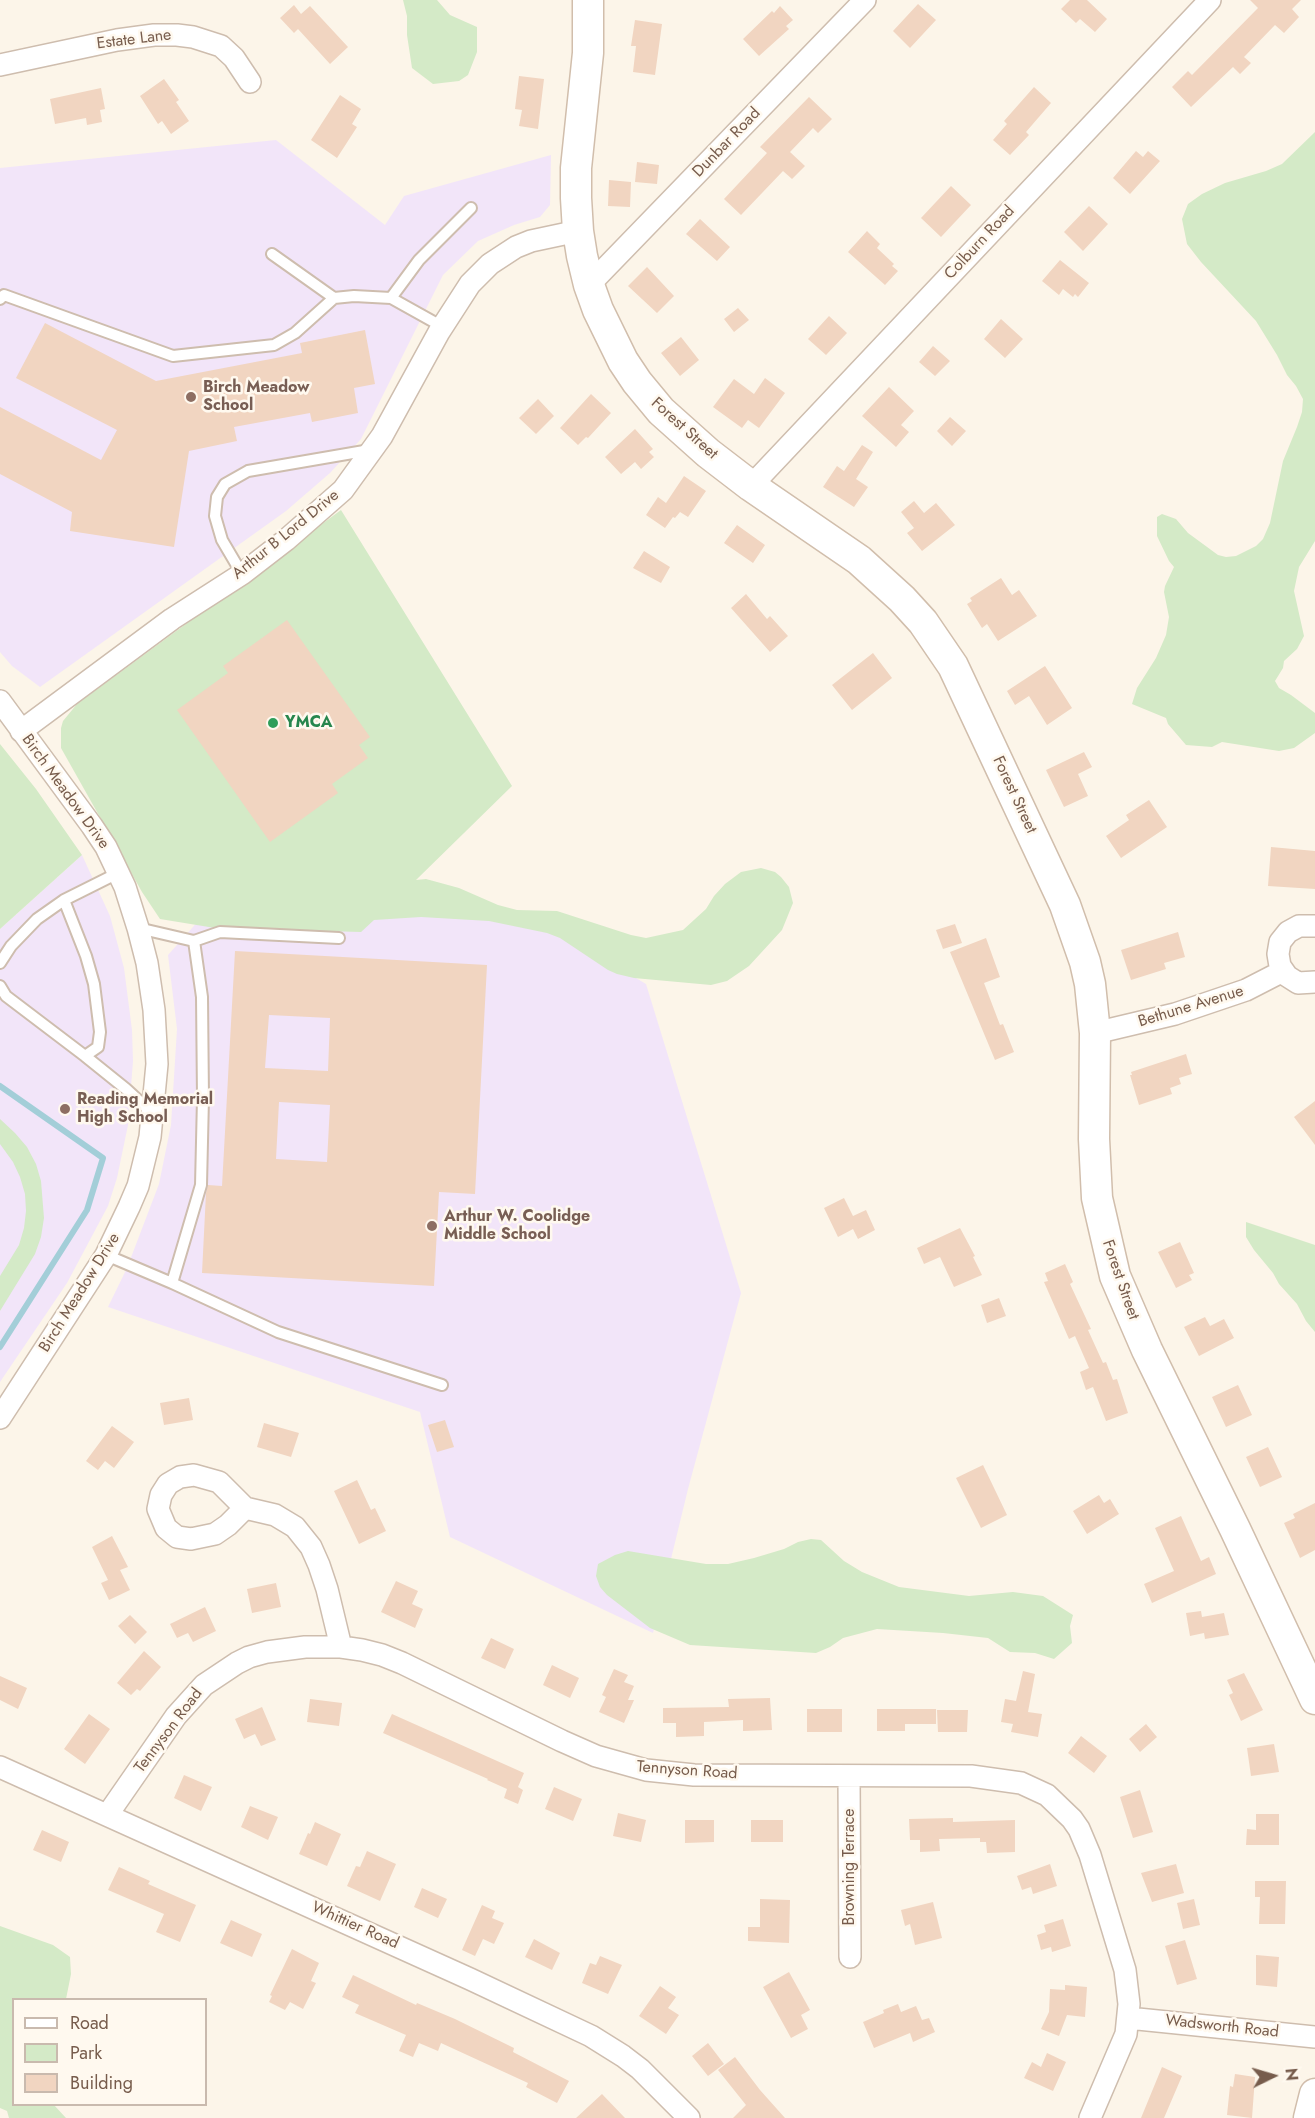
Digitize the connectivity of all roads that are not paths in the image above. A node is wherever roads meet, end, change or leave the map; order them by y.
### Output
1 (588, 0) edge
2 (865, 0) edge
3 (1210, 0) edge
4 (0, 65) edge
5 (250, 82) dead end
6 (471, 208) dead end
7 (578, 231) junction
8 (272, 254) dead end
9 (589, 285) junction
10 (334, 298) junction
11 (391, 298) junction
12 (0, 299) edge
13 (443, 327) junction
14 (373, 449) junction
15 (751, 486) junction
16 (242, 573) junction
17 (0, 701) edge
18 (21, 731) junction
19 (118, 873) junction
20 (63, 900) junction
21 (1315, 926) edge
22 (138, 928) junction
23 (339, 938) dead end
24 (194, 941) junction
25 (0, 963) edge
26 (1283, 971) junction
27 (1315, 982) edge
28 (0, 986) edge
29 (1095, 1033) junction
30 (85, 1056) junction
31 (153, 1113) junction
32 (106, 1255) junction
33 (172, 1283) junction
34 (442, 1385) dead end
35 (0, 1418) edge
36 (245, 1508) dead end
37 (340, 1647) junction
38 (1315, 1699) edge
39 (0, 1767) edge
40 (849, 1777) junction
41 (108, 1814) junction
42 (850, 1957) dead end
43 (1128, 2018) junction
44 (1315, 2037) edge
45 (1315, 2094) edge
46 (689, 2118) edge
47 (1090, 2118) edge
48 (1309, 2118) edge

1 - 7 street, Forest Street
2 - 9 street, Dunbar Road
3 - 15 street, Colburn Road
4 - 5 street, Estate Lane
6 - 11 lane
7 - 9 street, Forest Street
7 - 13 street, Arthur B Lord Drive
8 - 10 lane
9 - 15 street, Forest Street
10 - 11 lane
10 - 12 lane
11 - 13 lane
13 - 14 street, Arthur B Lord Drive
14 - 16 street, Arthur B Lord Drive
14 - 16 lane
15 - 29 street, Forest Street
16 - 18 street, Arthur B Lord Drive
17 - 18 street, Birch Meadow Drive
18 - 19 street, Birch Meadow Drive
19 - 20 lane
19 - 22 street, Birch Meadow Drive
20 - 25 lane
20 - 30 lane
21 - 26 street
22 - 24 lane
22 - 31 street, Birch Meadow Drive
23 - 24 lane
24 - 33 lane
26 - 27 street
26 - 29 street, Bethune Avenue
28 - 30 lane
29 - 38 street, Forest Street
30 - 31 lane
31 - 32 street, Birch Meadow Drive
32 - 33 lane
32 - 35 street, Birch Meadow Drive
33 - 34 lane
36 - 37 street
37 - 40 street, Tennyson Road
37 - 41 street, Tennyson Road
39 - 41 street, Whittier Road
40 - 42 street, Browning Terrace
40 - 43 street, Tennyson Road
41 - 46 street, Whittier Road
43 - 44 street, Wadsworth Road
43 - 47 street
45 - 48 street

